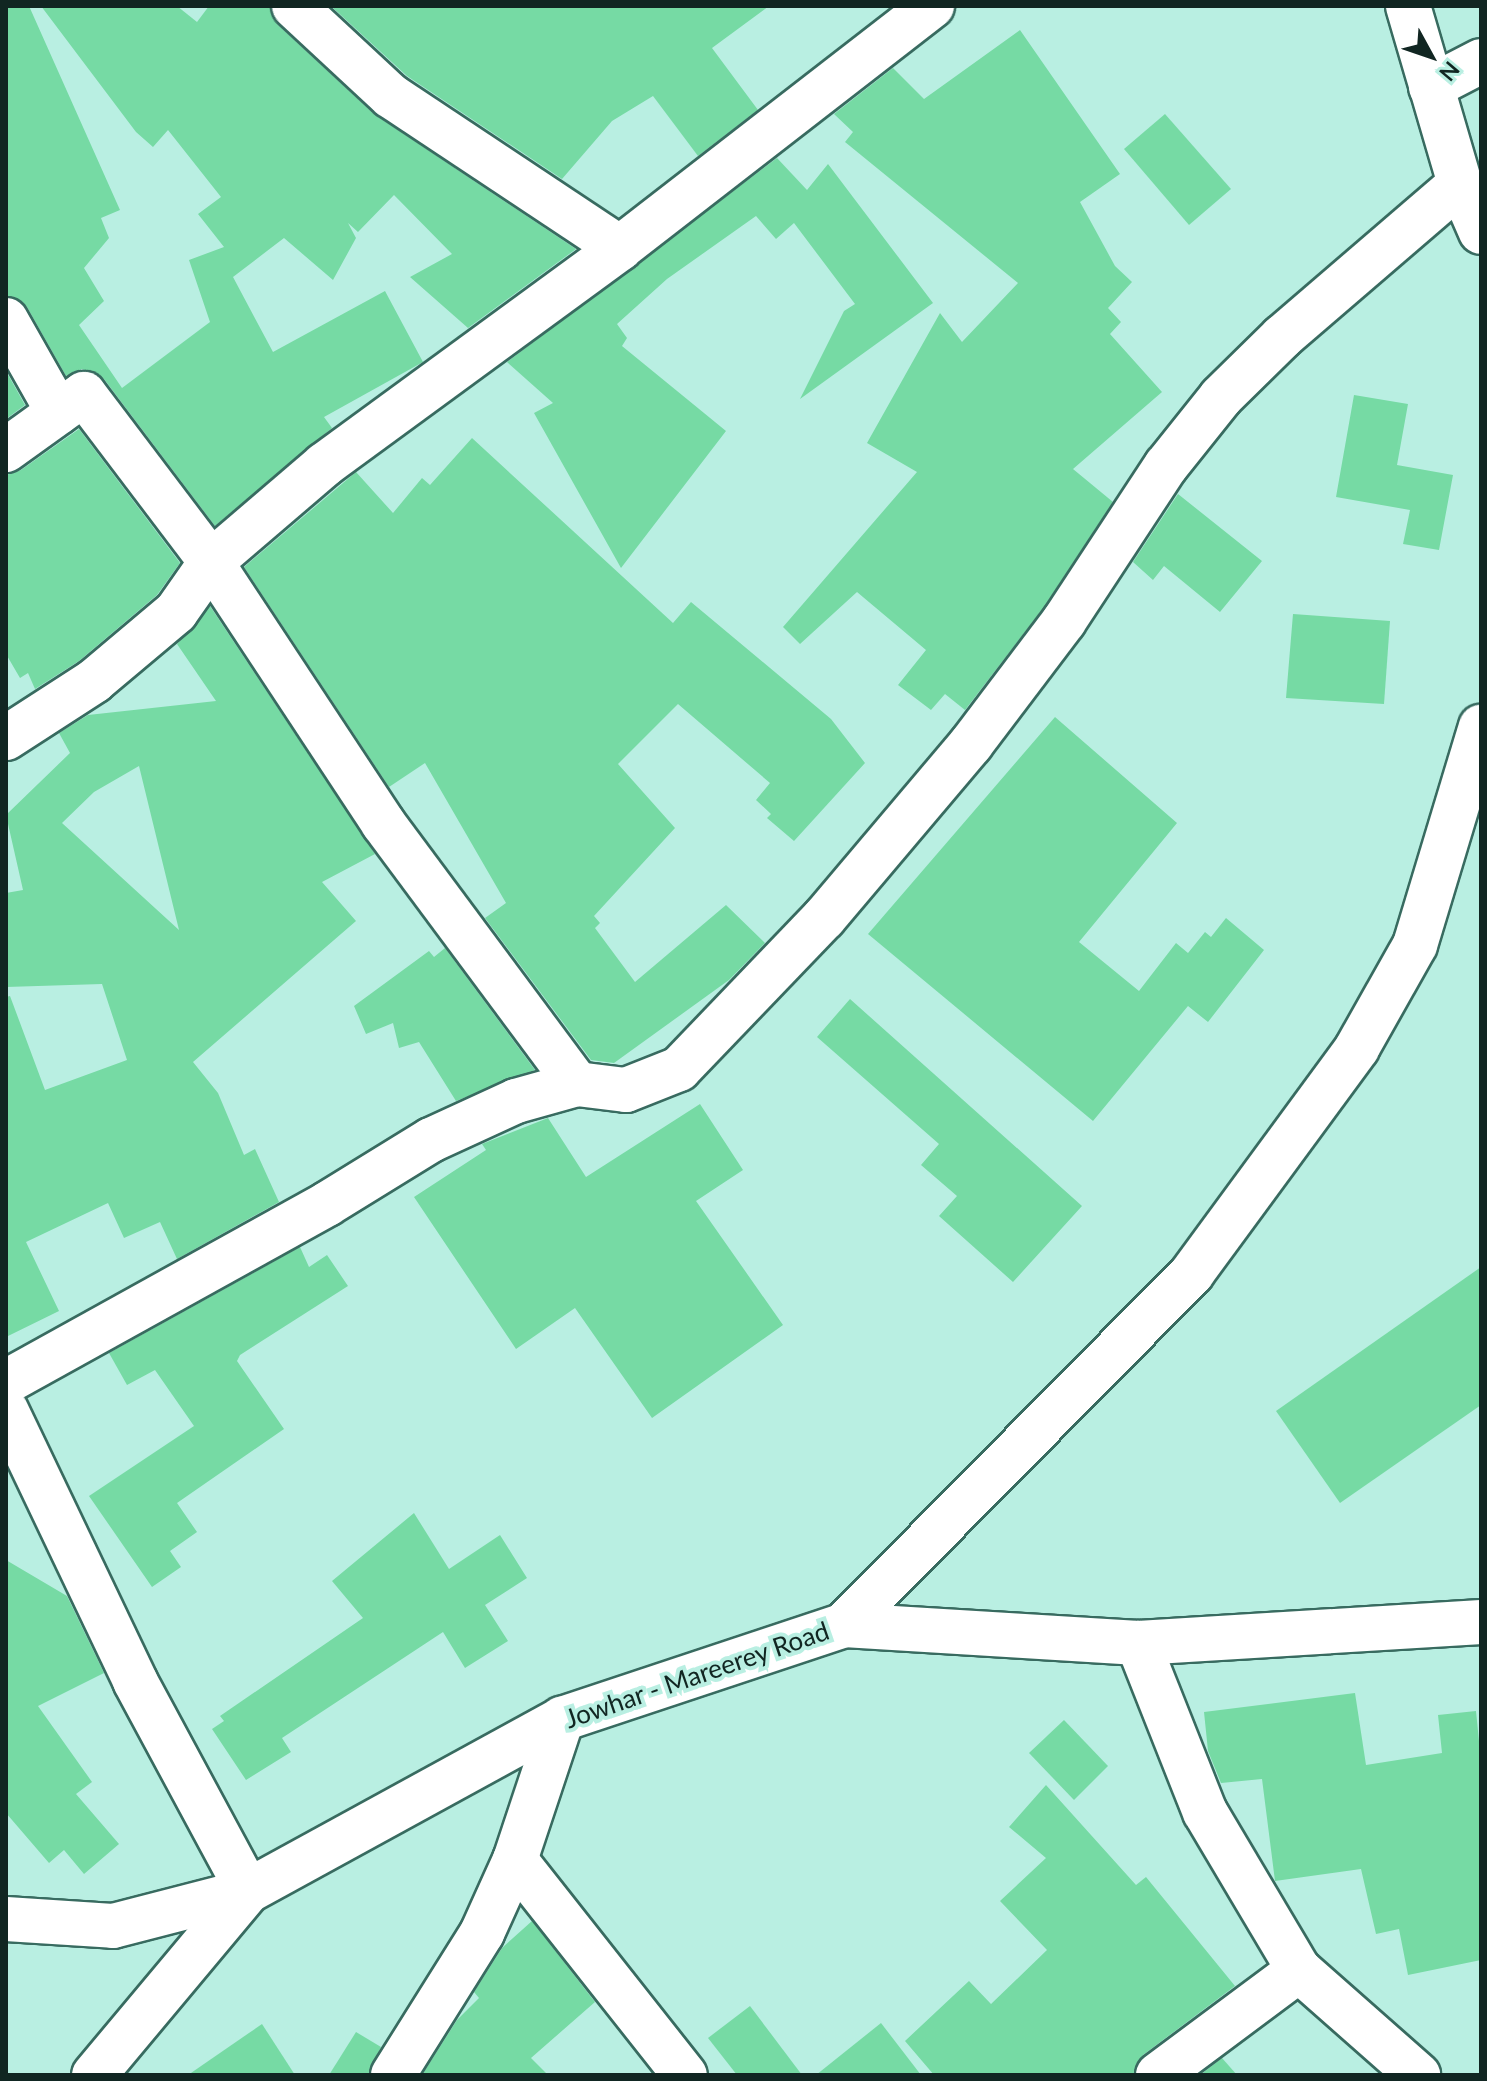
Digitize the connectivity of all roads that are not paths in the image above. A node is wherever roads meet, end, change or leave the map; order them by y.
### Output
1 (294, 6) edge
2 (1408, 6) edge
3 (919, 11) edge
4 (1481, 61) edge
5 (1431, 87) junction
6 (1460, 184) junction
7 (1481, 232) edge
8 (620, 248) junction
9 (6, 320) edge
10 (58, 412) junction
11 (6, 450) edge
12 (211, 562) junction
13 (1481, 727) edge
14 (6, 738) edge
15 (577, 1084) junction
16 (6, 1382) edge
17 (6, 1410) edge
18 (1481, 1622) edge
19 (844, 1625) junction
20 (1138, 1643) junction
21 (562, 1719) junction
22 (515, 1860) junction
23 (248, 1891) junction
24 (6, 1919) edge
25 (1299, 1970) junction
26 (394, 2074) edge
27 (94, 2075) edge
28 (685, 2075) edge
29 (1158, 2075) edge
30 (1418, 2075) edge

1 - 8 street
2 - 5 street
3 - 8 street
4 - 5 street
5 - 6 street
6 - 7 street
6 - 15 street
8 - 12 street
9 - 10 street
10 - 11 street
10 - 12 street
12 - 14 street
12 - 15 street
13 - 19 street
15 - 16 street
17 - 23 street
18 - 20 street, Jowhar - Mareerey Road
19 - 20 street, Jowhar - Mareerey Road
19 - 21 street, Jowhar - Mareerey Road
20 - 25 street
21 - 22 street
21 - 23 street, Jowhar - Mareerey Road
22 - 26 street
22 - 28 street
23 - 24 street, Jowhar - Mareerey Road
23 - 27 street
25 - 29 street
25 - 30 street

